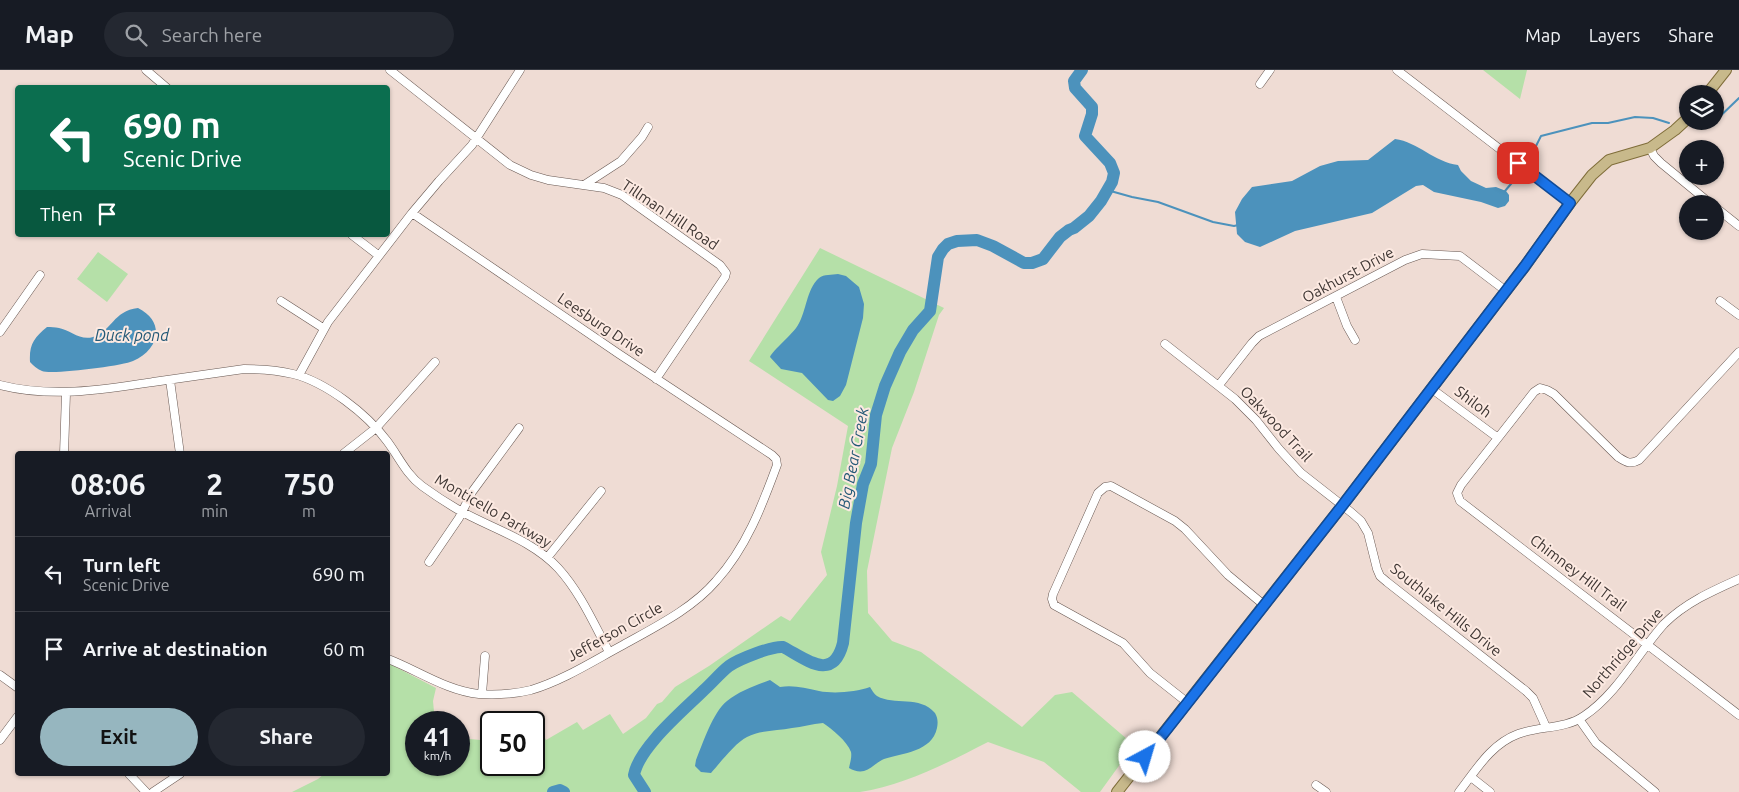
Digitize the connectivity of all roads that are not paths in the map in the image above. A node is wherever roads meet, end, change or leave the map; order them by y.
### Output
1 (146, 70) edge
2 (391, 70) edge
3 (520, 70) edge
4 (1270, 70) edge
5 (1397, 70) edge
6 (1726, 70) edge
7 (1260, 84) dead end
8 (164, 85) edge
9 (1714, 85) edge
10 (1679, 126) edge
11 (648, 127) dead end
12 (476, 139) junction
13 (1650, 148) junction
14 (584, 185) junction
15 (1700, 195) edge
16 (1570, 203) junction
17 (412, 213) junction
18 (1724, 214) edge
19 (1739, 226) edge
20 (355, 237) edge
21 (378, 255) junction
22 (40, 275) dead end
23 (1506, 291) junction
24 (1336, 297) junction
25 (281, 301) dead end
26 (1720, 301) dead end
27 (1739, 315) edge
28 (323, 328) junction
29 (0, 332) edge
30 (1355, 340) dead end
31 (1165, 344) dead end
32 (1739, 352) edge
33 (435, 362) dead end
34 (299, 375) junction
35 (656, 379) junction
36 (170, 380) junction
37 (0, 385) edge
38 (1219, 385) junction
39 (1432, 389) junction
40 (66, 393) junction
41 (376, 428) junction
42 (519, 428) dead end
43 (1498, 438) junction
44 (64, 451) edge
45 (180, 451) edge
46 (347, 451) edge
47 (776, 459) joint
48 (601, 491) dead end
49 (1342, 506) junction
50 (462, 512) junction
51 (547, 558) junction
52 (429, 562) dead end
53 (1739, 579) edge
54 (1264, 604) junction
55 (1648, 644) junction
56 (609, 652) junction
57 (485, 656) dead end
58 (390, 660) edge
59 (0, 675) edge
60 (15, 686) edge
61 (482, 694) junction
62 (1188, 703) junction
63 (1739, 715) edge
64 (15, 720) edge
65 (1579, 720) junction
66 (1546, 728) junction
67 (0, 740) edge
68 (131, 776) edge
69 (177, 776) edge
70 (1471, 777) junction
71 (1316, 785) dead end
72 (146, 792) edge
73 (154, 792) edge
74 (1117, 792) edge
75 (1326, 792) edge
76 (1459, 792) edge
77 (1490, 792) edge
78 (1655, 792) edge

1 - 8 street
2 - 12 street, Tillman Hill Road
3 - 12 street
4 - 7 street
5 - 16 street
6 - 9 main road
10 - 13 main road
11 - 14 street
12 - 14 street, Tillman Hill Road
12 - 17 street
13 - 15 street
13 - 16 main road
14 - 35 street, Tillman Hill Road
16 - 23 main road
17 - 21 street
17 - 35 street, Leesburg Drive
18 - 19 street
20 - 21 street
21 - 28 street
22 - 29 street
23 - 24 street, Oakhurst Drive
23 - 39 main road
24 - 30 street
24 - 38 street, Oakhurst Drive
25 - 28 street
26 - 27 street
28 - 34 street
31 - 38 street, Oakwood Trail
32 - 43 street
33 - 41 street
34 - 36 street, Monticello Parkway
34 - 41 street, Monticello Parkway
35 - 47 street, Leesburg Drive
36 - 40 street, Monticello Parkway
36 - 45 street
37 - 40 street, Monticello Parkway
38 - 49 street, Oakwood Trail
39 - 43 street, Shiloh
39 - 49 main road
40 - 44 street
41 - 46 street
41 - 50 street, Monticello Parkway
42 - 50 street
43 - 55 street, Chimney Hill Trail
47 - 56 street, Jefferson Circle
48 - 51 street
49 - 54 main road
49 - 66 street, Southlake Hills Drive
50 - 51 street, Monticello Parkway
50 - 52 street
51 - 56 street, Monticello Parkway
53 - 55 street, Northridge Drive
54 - 62 main road
54 - 62 street
55 - 63 street, Chimney Hill Trail
55 - 65 street, Northridge Drive
56 - 61 street, Jefferson Circle
57 - 61 street
58 - 61 street, Jefferson Circle
59 - 60 street
62 - 74 main road
64 - 67 street
65 - 66 street, Northridge Drive
65 - 78 street
66 - 70 street, Northridge Drive
68 - 72 street
69 - 73 street
70 - 76 street, Northridge Drive
70 - 77 street
71 - 75 street

